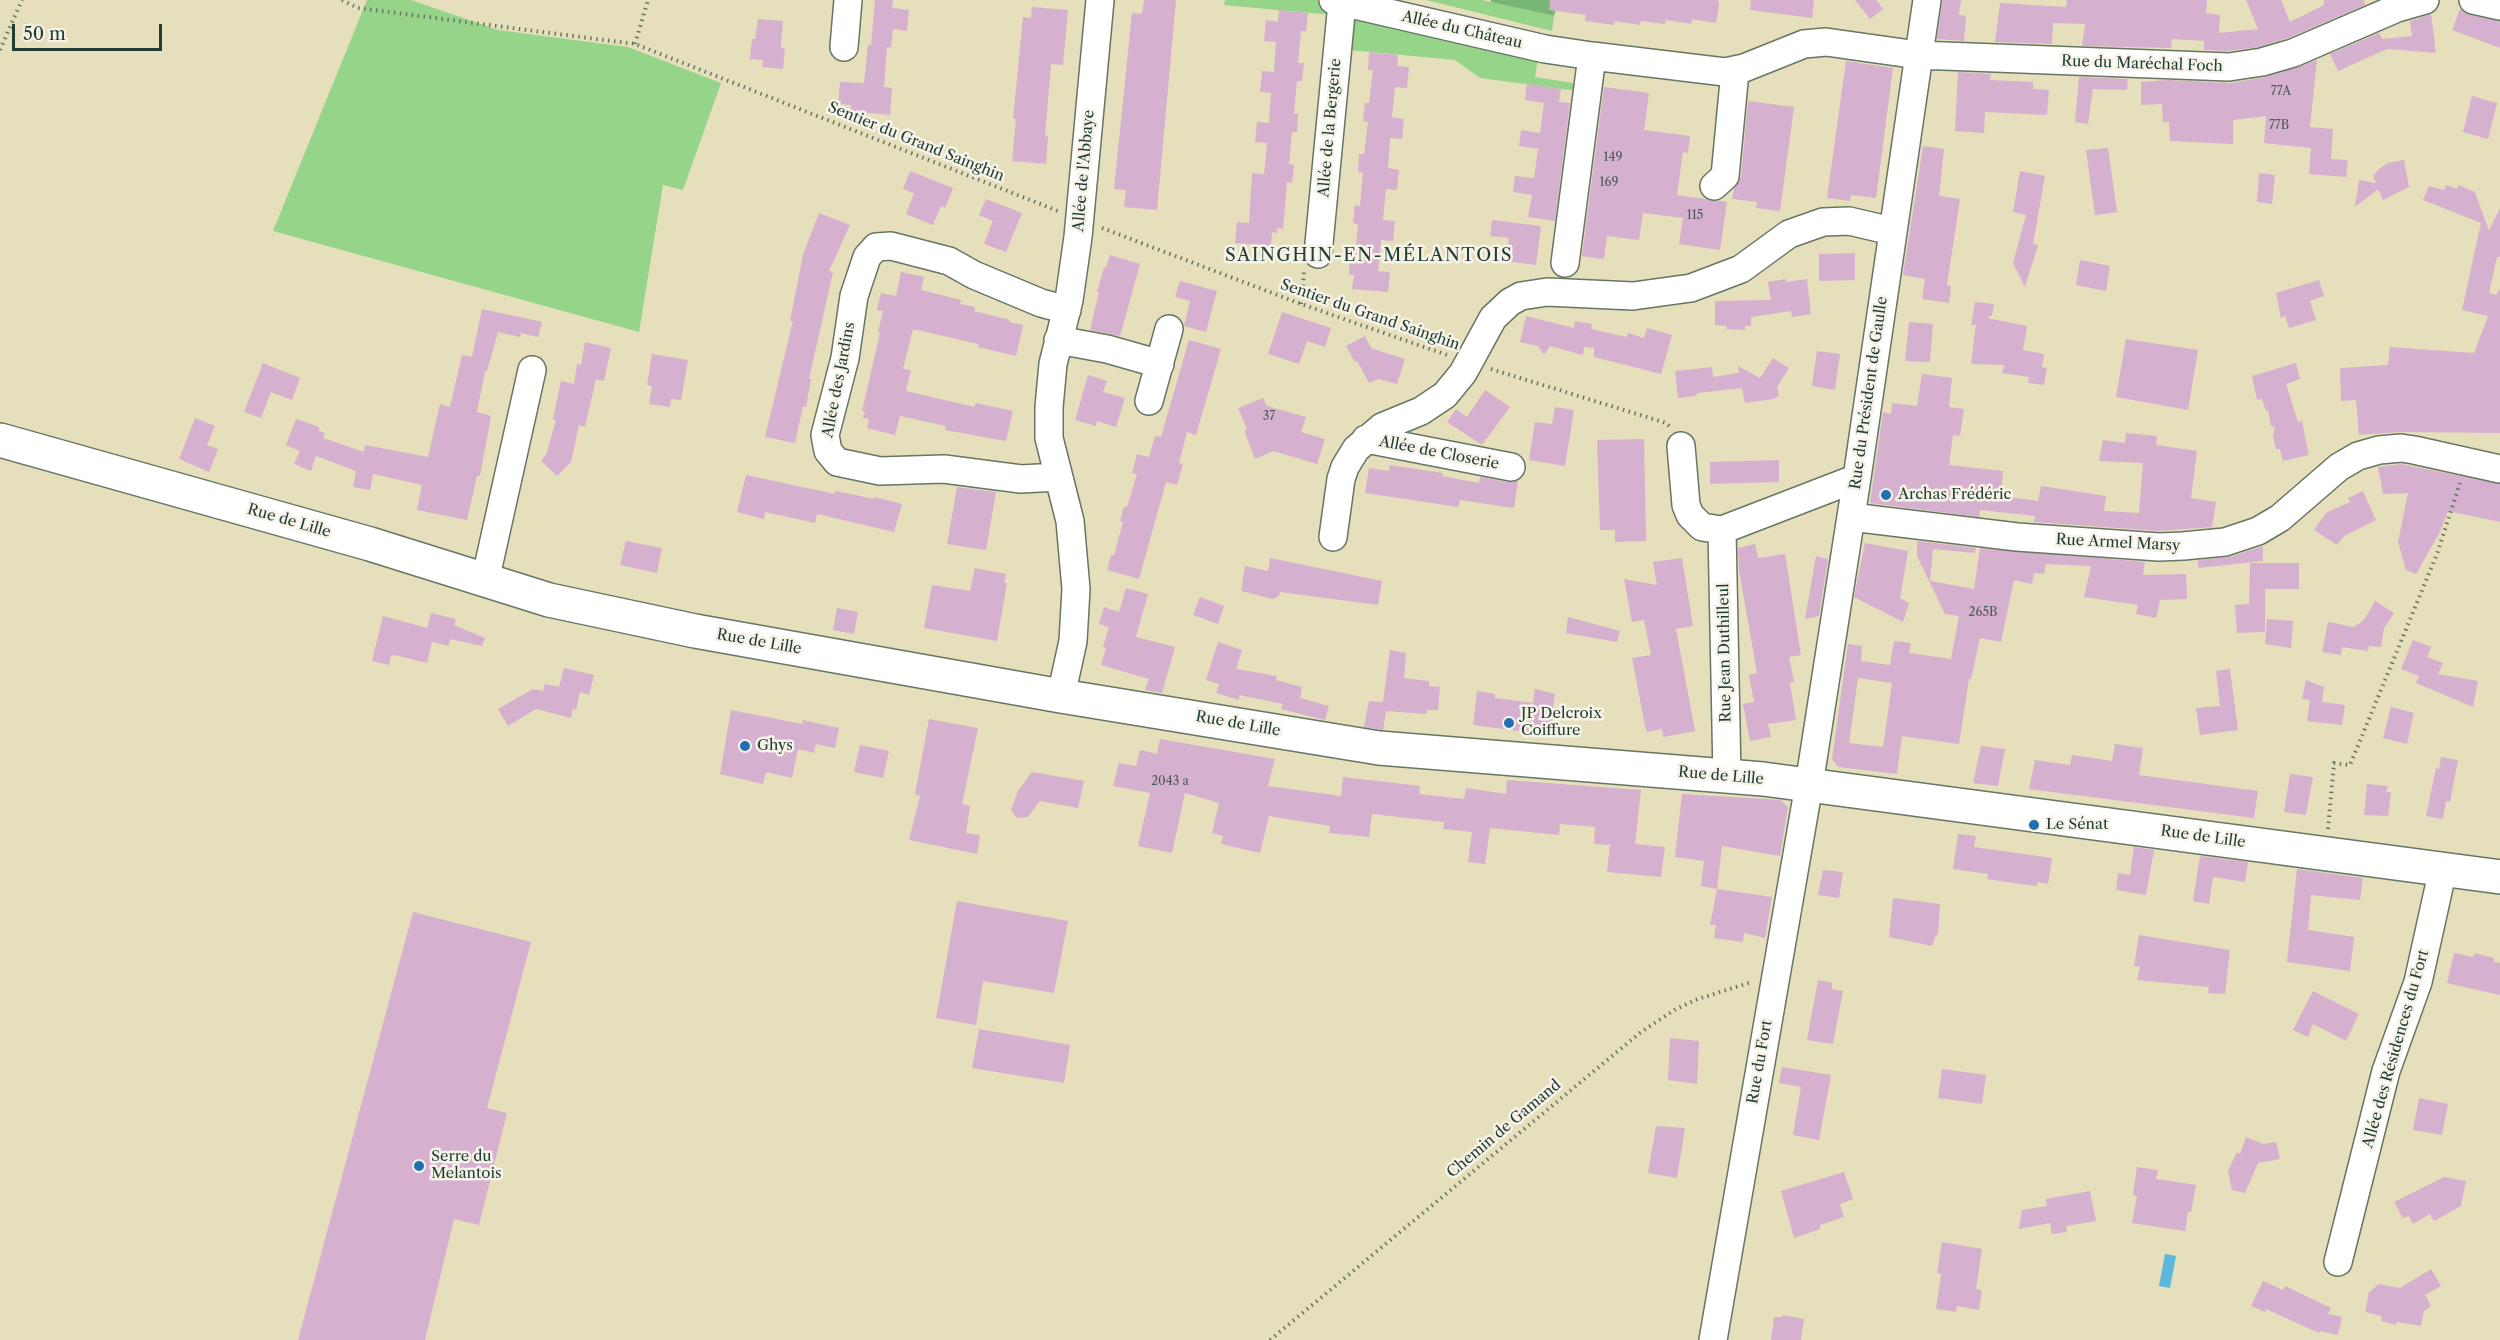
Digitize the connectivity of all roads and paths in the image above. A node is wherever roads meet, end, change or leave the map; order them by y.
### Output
1 (22, 0) edge
2 (342, 0) edge
3 (648, 0) edge
4 (848, 0) edge
5 (1100, 0) edge
6 (1927, 0) edge
7 (2425, 0) edge
8 (2473, 0) edge
9 (1338, 1) edge
10 (2500, 6) edge
11 (635, 44) junction
12 (844, 47) dead end
13 (0, 50) edge
14 (1918, 55) junction
15 (1592, 56) junction
16 (1736, 71) junction
17 (1714, 186) dead end
18 (1080, 220) junction
19 (1892, 231) junction
20 (1318, 254) joint
21 (1565, 263) dead end
22 (1300, 304) junction
23 (1067, 310) junction
24 (1169, 329) dead end
25 (1058, 340) junction
26 (1469, 362) junction
27 (1160, 364) junction
28 (532, 369) dead end
29 (1149, 401) dead end
30 (1366, 439) junction
31 (0, 440) edge
32 (1681, 446) joint
33 (2466, 461) junction
34 (1511, 466) dead end
35 (2500, 469) edge
36 (1057, 477) junction
37 (1857, 478) junction
38 (1851, 517) junction
39 (1722, 530) junction
40 (1333, 537) dead end
41 (485, 581) junction
42 (1061, 696) junction
43 (1727, 776) junction
44 (1809, 785) junction
45 (2326, 853) junction
46 (2443, 869) junction
47 (2500, 877) edge
48 (1775, 975) junction
49 (2338, 1262) dead end
50 (1270, 1340) edge
51 (1713, 1340) edge

1 - 13 path
2 - 11 path, Sentier du Grand Sainghin
3 - 11 path
4 - 12 street
5 - 18 street, Allée de l'Abbaye
6 - 14 street, Rue du Président de Gaulle
7 - 14 street, Rue du Maréchal Foch
8 - 10 street
9 - 15 street, Allée du Château
9 - 20 street, Allée de la Bergerie
11 - 18 path, Sentier du Grand Sainghin
14 - 16 street, Allée du Château
14 - 19 street, Rue du Président de Gaulle
15 - 16 street, Allée du Château
15 - 21 street
16 - 17 street
18 - 22 path, Sentier du Grand Sainghin
18 - 23 street, Allée de l'Abbaye
19 - 26 street, Allée de Closerie
19 - 37 street, Rue du Président de Gaulle
20 - 22 path
22 - 26 path, Sentier du Grand Sainghin
23 - 25 street, Allée de l'Abbaye
23 - 36 street, Allée des Jardins
24 - 27 street
25 - 27 street
25 - 36 street, Allée de l'Abbaye
26 - 30 street, Allée de Closerie
26 - 32 path, Sentier du Grand Sainghin
27 - 29 street
28 - 41 street
30 - 34 street, Allée de Closerie
30 - 40 street, Allée de Closerie
31 - 41 main road, Rue de Lille
32 - 39 street
33 - 35 street, Rue Armel Marsy
33 - 38 street, Rue Armel Marsy
33 - 45 path
36 - 42 street, Allée de l'Abbaye
37 - 38 street, Rue du Président de Gaulle
37 - 39 street
38 - 44 street, Rue du Président de Gaulle
39 - 43 street, Rue Jean Duthilleul
41 - 42 main road, Rue de Lille
42 - 43 main road, Rue de Lille
43 - 44 main road, Rue de Lille
44 - 45 main road, Rue de Lille
44 - 48 street, Rue du Fort
45 - 46 main road, Rue de Lille
46 - 47 main road, Rue de Lille
46 - 49 street, Allée des Résidences du Fort
48 - 50 path, Chemin de Gamand
48 - 51 street, Rue du Fort

